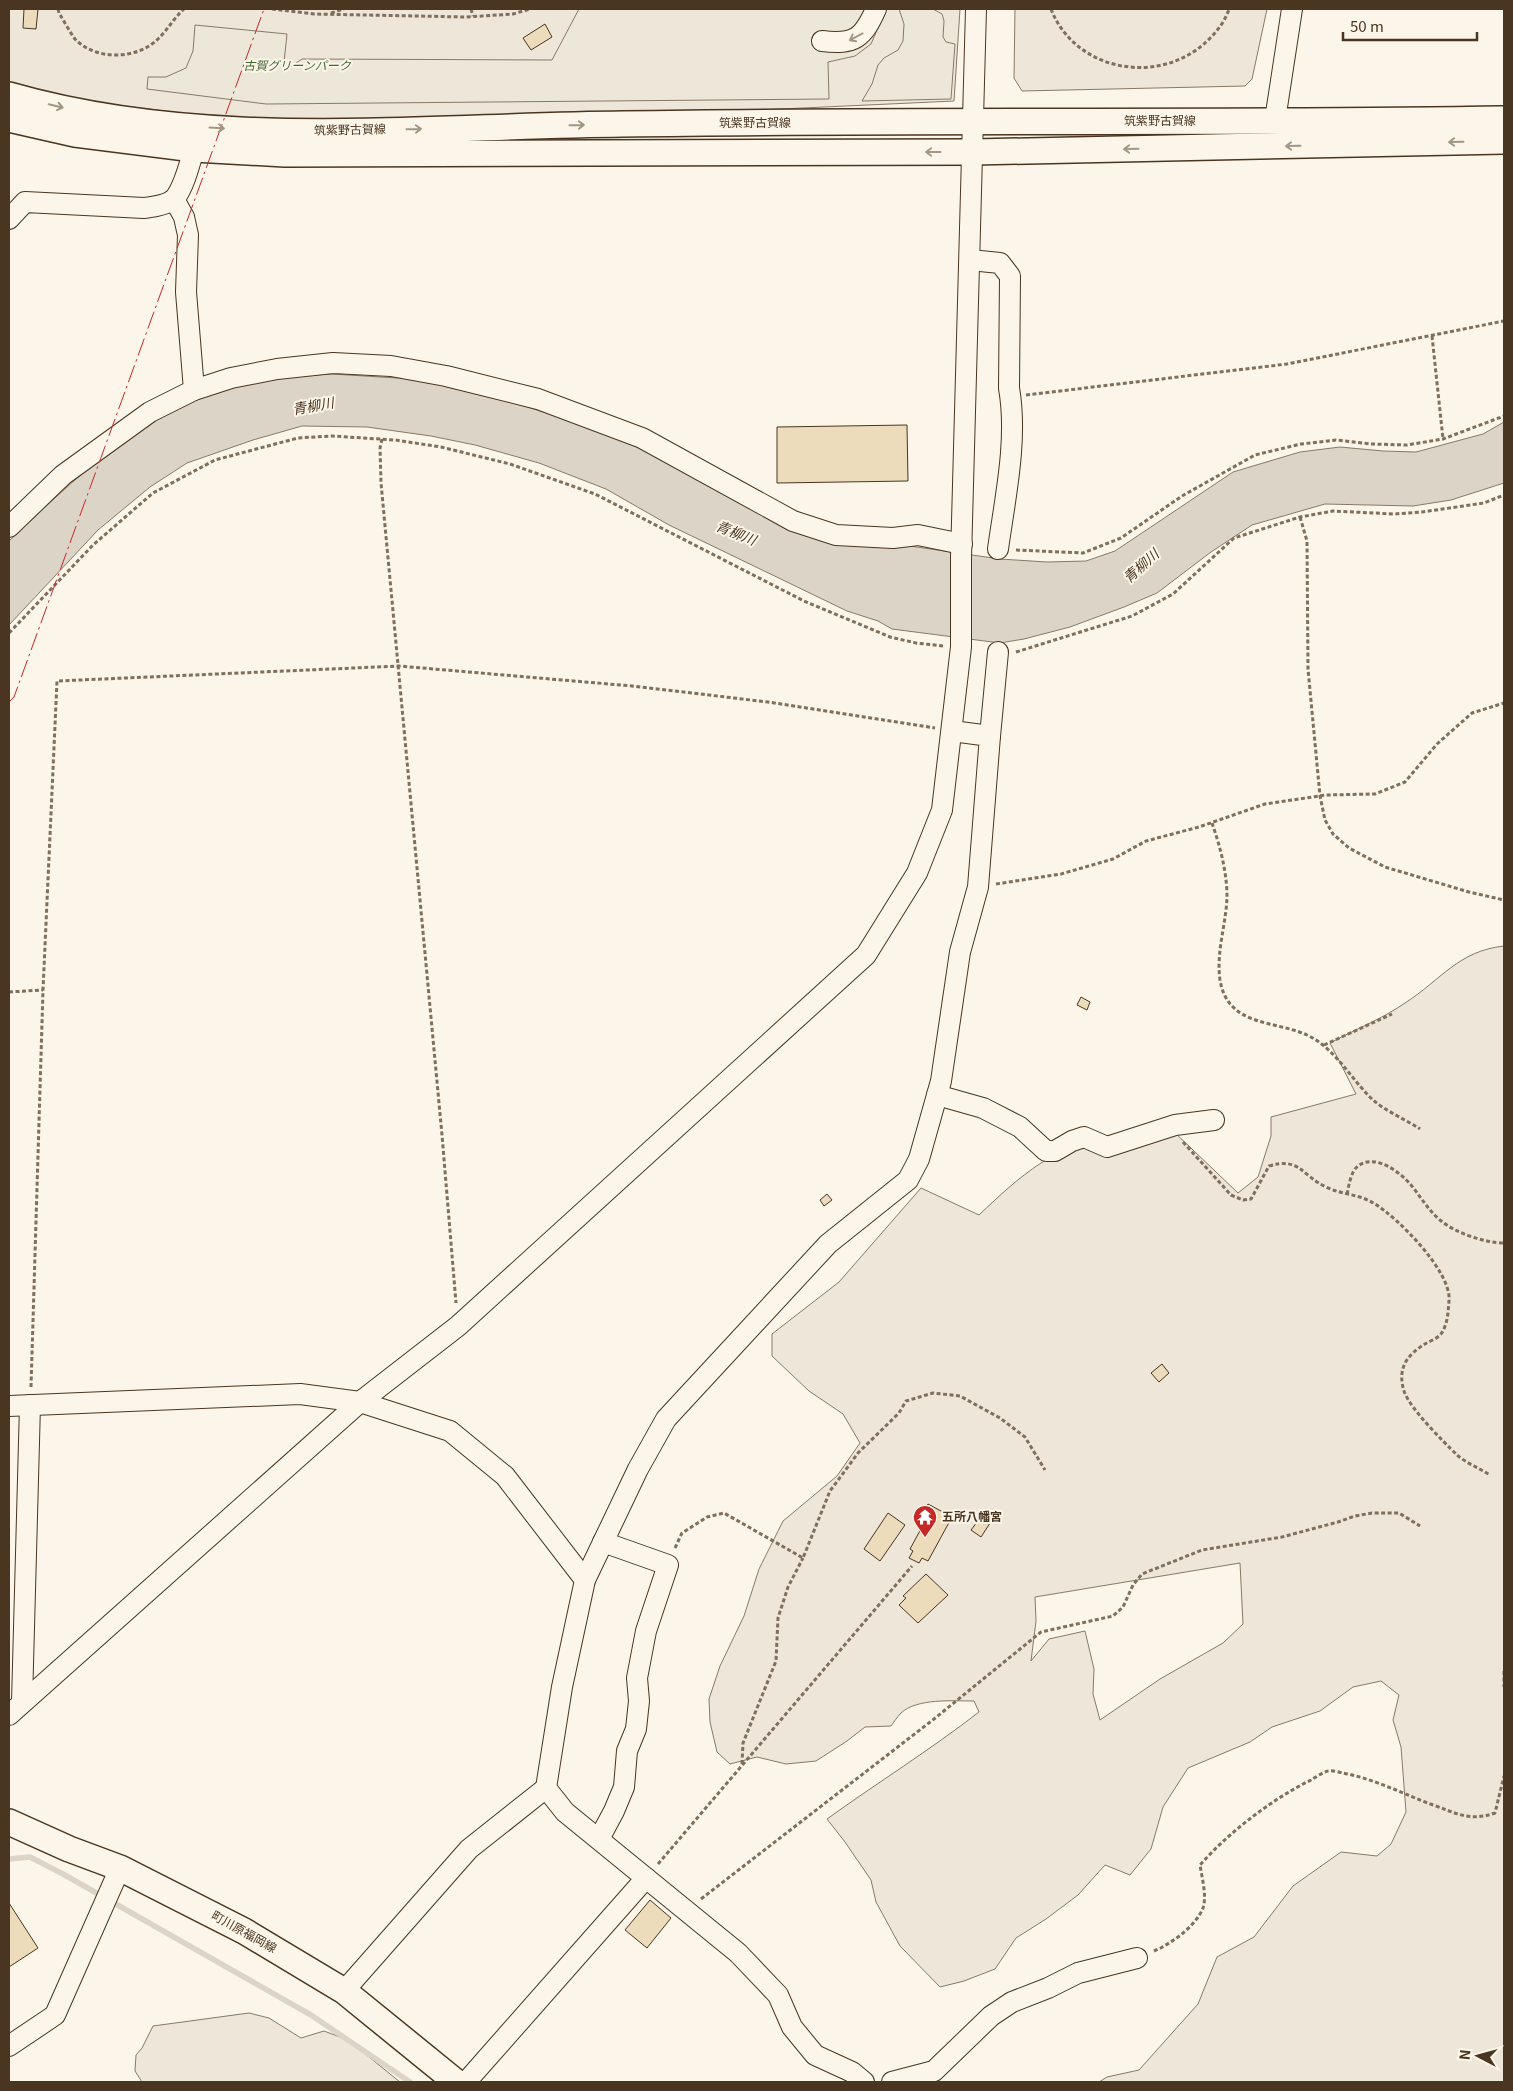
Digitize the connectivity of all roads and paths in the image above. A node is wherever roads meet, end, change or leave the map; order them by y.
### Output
1 (58, 9) edge
2 (184, 9) edge
3 (272, 9) edge
4 (344, 9) edge
5 (471, 9) edge
6 (530, 9) edge
7 (876, 9) edge
8 (976, 9) edge
9 (1051, 9) edge
10 (1229, 9) edge
11 (1292, 9) edge
12 (328, 14) junction
13 (473, 16) junction
14 (822, 40) dead end
15 (9, 94) edge
16 (9, 119) edge
17 (1504, 119) edge
18 (1275, 120) junction
19 (974, 122) junction
20 (1504, 142) edge
21 (194, 149) junction
22 (974, 152) junction
23 (174, 199) junction
24 (17, 200) edge
25 (9, 219) edge
26 (970, 260) junction
27 (1504, 322) edge
28 (1432, 336) junction
29 (194, 390) junction
30 (1011, 397) junction
31 (1504, 416) edge
32 (382, 439) junction
33 (1444, 439) junction
34 (1504, 495) edge
35 (1300, 517) junction
36 (9, 527) edge
37 (998, 549) joint
38 (962, 551) junction
39 (9, 633) edge
40 (961, 640) junction
41 (998, 652) joint
42 (399, 666) junction
43 (1504, 703) edge
44 (952, 731) junction
45 (990, 736) junction
46 (1320, 796) junction
47 (1212, 823) junction
48 (978, 887) junction
49 (1504, 900) edge
50 (43, 990) junction
51 (9, 992) edge
52 (1392, 1014) dead end
53 (1324, 1045) junction
54 (937, 1095) junction
55 (1214, 1120) dead end
56 (1169, 1127) junction
57 (1420, 1129) dead end
58 (1348, 1194) junction
59 (1504, 1243) edge
60 (458, 1326) junction
61 (360, 1402) junction
62 (30, 1405) junction
63 (9, 1406) edge
64 (1045, 1470) dead end
65 (1490, 1475) dead end
66 (1420, 1526) dead end
67 (604, 1542) junction
68 (803, 1558) junction
69 (668, 1565) junction
70 (912, 1566) dead end
71 (586, 1580) junction
72 (1504, 1671) edge
73 (1504, 1687) edge
74 (15, 1708) edge
75 (742, 1765) junction
76 (1504, 1776) edge
77 (546, 1788) junction
78 (9, 1822) edge
79 (599, 1839) junction
80 (120, 1868) junction
81 (646, 1878) junction
82 (686, 1911) junction
83 (1137, 1958) joint
84 (344, 1992) junction
85 (9, 2046) edge
86 (456, 2082) edge
87 (466, 2082) edge
88 (864, 2082) edge
89 (892, 2082) edge

1 - 2 path
3 - 12 path
4 - 12 path
5 - 13 path
6 - 13 path
7 -> 14 street
8 - 19 street
9 - 10 path
11 - 18 street
12 - 13 path
15 -> 19 main road, 筑紫野古賀線
16 - 21 main road, 筑紫野古賀線
17 - 18 main road, 筑紫野古賀線
18 - 19 main road, 筑紫野古賀線
19 - 22 street
20 -> 22 main road, 筑紫野古賀線
22 -> 21 main road, 筑紫野古賀線
21 - 23 street
22 - 26 street
23 - 24 street
23 - 29 street
24 - 25 street
26 - 30 street
26 - 38 street
27 - 28 path
28 - 30 path
28 - 33 path
29 - 36 street
29 - 38 street
30 - 37 street
31 - 33 path
32 - 39 path
32 - 40 path
32 - 42 path
33 - 37 path
34 - 35 path
35 - 41 path
35 - 46 path
38 - 40 street
40 - 44 street
41 - 45 street
42 - 44 path
42 - 50 path
42 - 60 path
43 - 46 path
44 - 45 street
44 - 60 street
45 - 48 street
46 - 47 path
46 - 49 path
47 - 48 path
47 - 53 path
48 - 54 street
50 - 51 path
50 - 62 path
52 - 53 path
53 - 57 path
54 - 56 street
54 - 67 street
55 - 56 street
56 - 58 path
58 - 59 path
58 - 65 path
60 - 61 street
61 - 62 street
61 - 71 street
61 - 74 street
62 - 63 street
62 - 74 street
64 - 68 path
66 - 82 path
67 - 69 street
67 - 71 street
68 - 69 path
68 - 75 path
69 - 79 street
70 - 75 path
71 - 77 street
72 - 73 path
75 - 81 path
76 - 83 path
77 - 79 street
77 - 84 street
78 - 80 main road, 町川原福岡線
79 - 81 street
80 - 84 main road, 町川原福岡線
80 - 85 street
81 - 82 street
81 - 87 street
82 - 88 street
83 - 89 street
84 - 86 main road, 町川原福岡線

